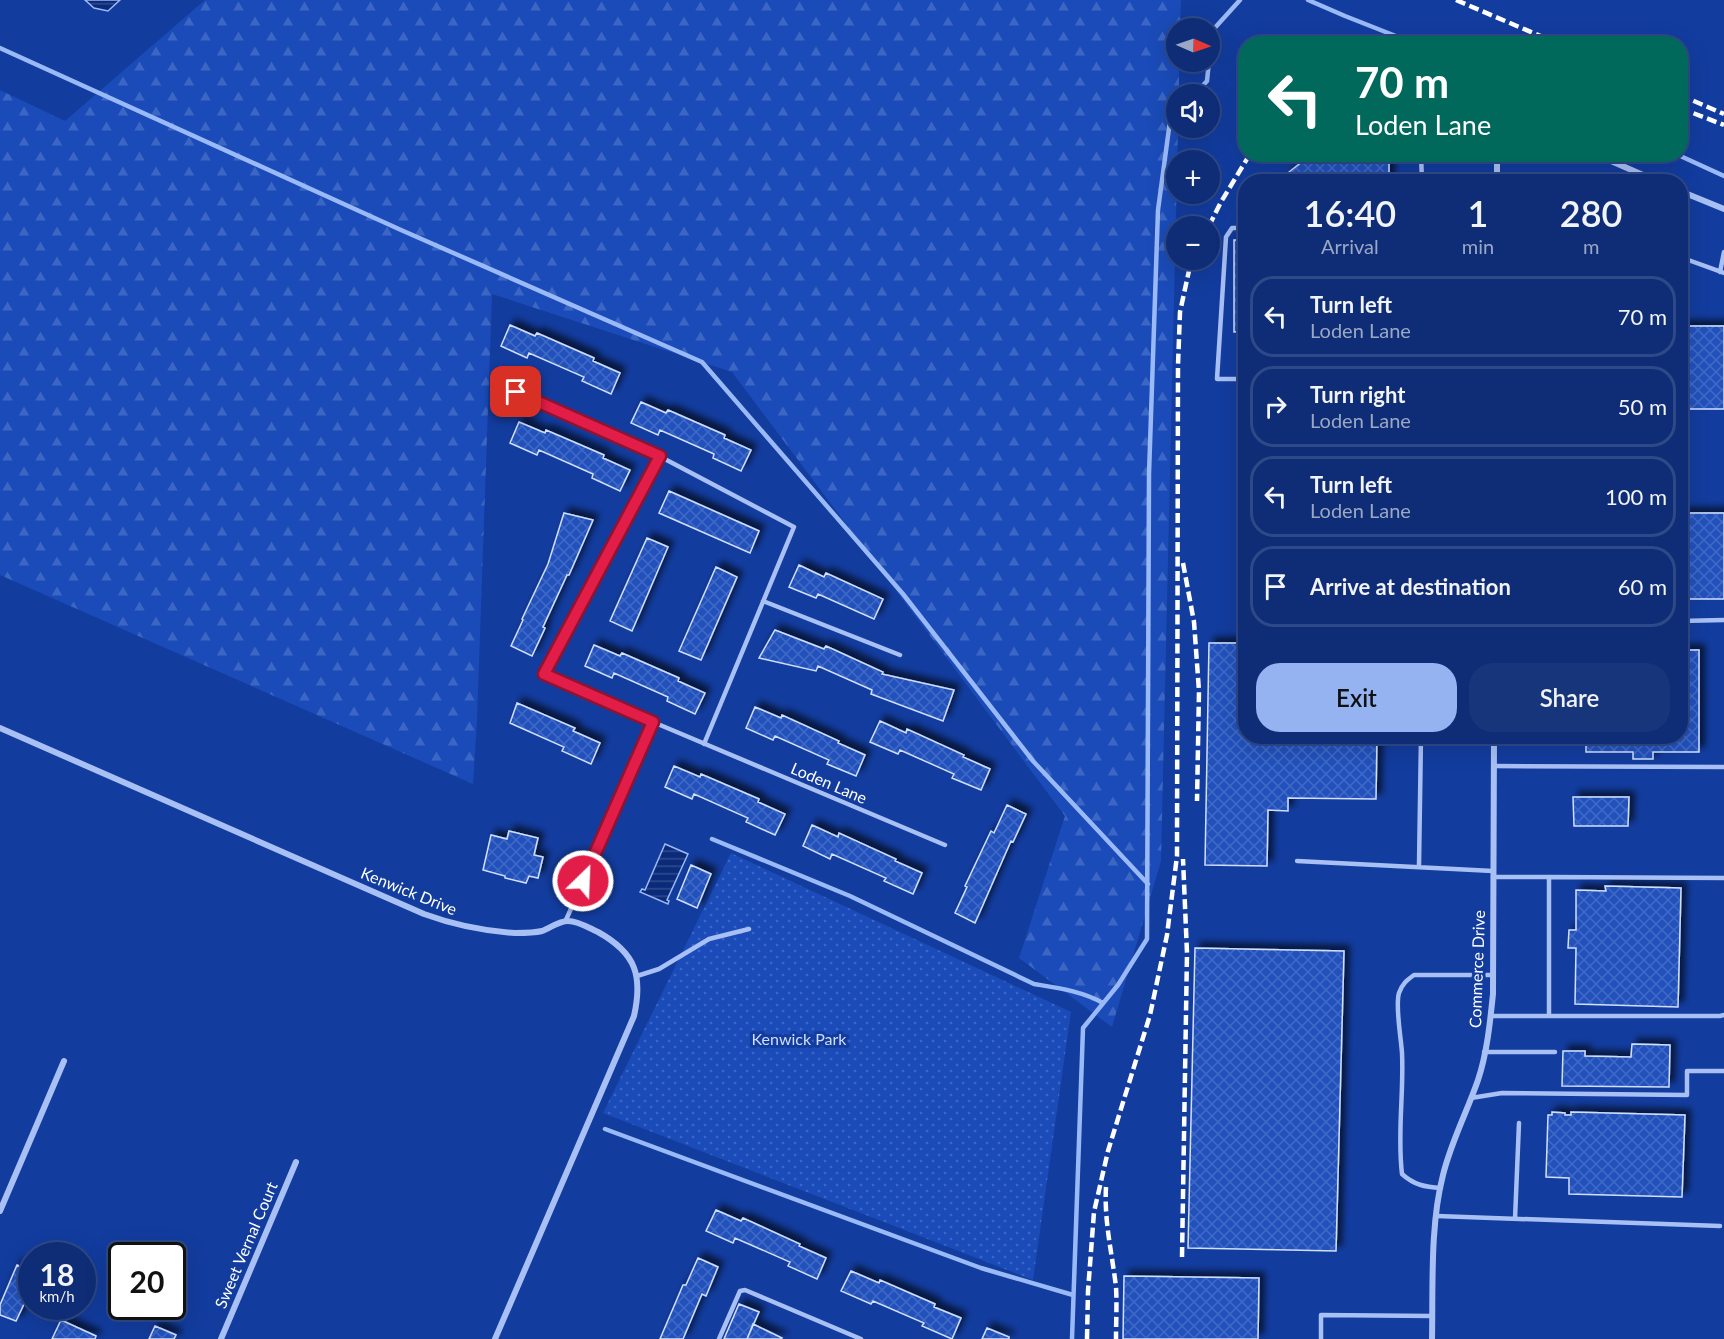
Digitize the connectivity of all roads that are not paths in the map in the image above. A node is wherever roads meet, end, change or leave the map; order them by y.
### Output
1 (1611, 162) edge
2 (1635, 174) edge
3 (1688, 194) edge
4 (1724, 209) edge
5 (1238, 228) edge
6 (1724, 252) edge
7 (1688, 260) edge
8 (1722, 272) edge
9 (1238, 379) edge
10 (516, 392) dead end
11 (660, 456) junction
12 (763, 601) junction
13 (1724, 620) edge
14 (1688, 621) edge
15 (900, 655) dead end
16 (653, 722) junction
17 (0, 728) edge
18 (704, 744) junction
19 (1421, 744) edge
20 (1494, 744) edge
21 (1494, 766) junction
22 (1724, 767) edge
23 (945, 845) dead end
24 (1297, 861) dead end
25 (1419, 866) junction
26 (1493, 874) junction
27 (1549, 877) junction
28 (1724, 878) edge
29 (566, 921) junction
30 (749, 929) dead end
31 (1493, 975) junction
32 (637, 976) junction
33 (1724, 1015) edge
34 (1491, 1016) junction
35 (1549, 1016) junction
36 (1484, 1052) junction
37 (1555, 1052) dead end
38 (64, 1060) dead end
39 (1724, 1071) edge
40 (1471, 1098) junction
41 (1519, 1123) dead end
42 (296, 1162) dead end
43 (1440, 1188) junction
44 (0, 1211) edge
45 (1437, 1215) junction
46 (1515, 1219) junction
47 (1720, 1226) dead end
48 (1432, 1316) junction
49 (221, 1339) edge
50 (495, 1339) edge
51 (719, 1339) edge
52 (861, 1339) edge
53 (1321, 1339) edge
54 (1432, 1339) edge

1 - 2 street
3 - 4 street
5 - 9 lane
6 - 8 lane
7 - 8 lane
10 - 11 lane
11 - 12 lane
11 - 16 lane, Loden Lane
12 - 15 lane
12 - 18 lane
13 - 14 lane
16 - 18 lane, Loden Lane
16 - 29 lane
17 - 29 street, Kenwick Drive
18 - 23 lane, Loden Lane
19 - 25 lane
20 - 21 street, Commerce Drive
21 - 22 lane
21 - 26 street, Commerce Drive
24 - 25 lane
25 - 26 lane
26 - 27 lane
26 - 31 street, Commerce Drive
27 - 28 lane
27 - 35 lane
29 - 32 street
30 - 32 lane
31 - 34 street, Commerce Drive
31 - 43 lane
32 - 50 street
33 - 35 lane
34 - 35 lane
34 - 36 street, Commerce Drive
36 - 37 lane
36 - 40 street, Commerce Drive
38 - 44 street
39 - 40 lane
40 - 43 street, Commerce Drive
41 - 46 lane
42 - 49 street, Sweet Vernal Court
43 - 45 street, Commerce Drive
45 - 46 lane
45 - 48 street, Commerce Drive
46 - 47 lane
48 - 53 lane
48 - 54 street, Commerce Drive
51 - 52 lane

